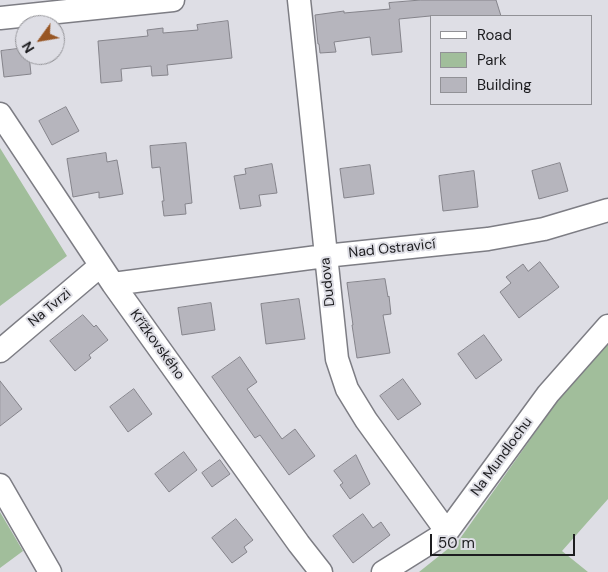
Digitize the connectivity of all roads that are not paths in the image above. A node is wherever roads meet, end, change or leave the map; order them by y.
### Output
1 (172, 0) edge
2 (299, 0) edge
3 (0, 18) edge
4 (0, 114) edge
5 (608, 210) edge
6 (325, 256) junction
7 (107, 275) junction
8 (608, 326) edge
9 (0, 351) edge
10 (0, 485) edge
11 (447, 532) junction
12 (50, 572) edge
13 (321, 572) edge
14 (383, 572) edge

1 - 3 street
2 - 6 street, Dudova
4 - 7 street, Křížkovského
5 - 6 street, Nad Ostravicí
6 - 7 street, Nad Ostravicí
6 - 11 street, Dudova
7 - 9 street, Na Tvrzi
7 - 13 street, Křížkovského
8 - 11 street, Na Mundlochu
10 - 12 street
11 - 14 street, Na Mundlochu

